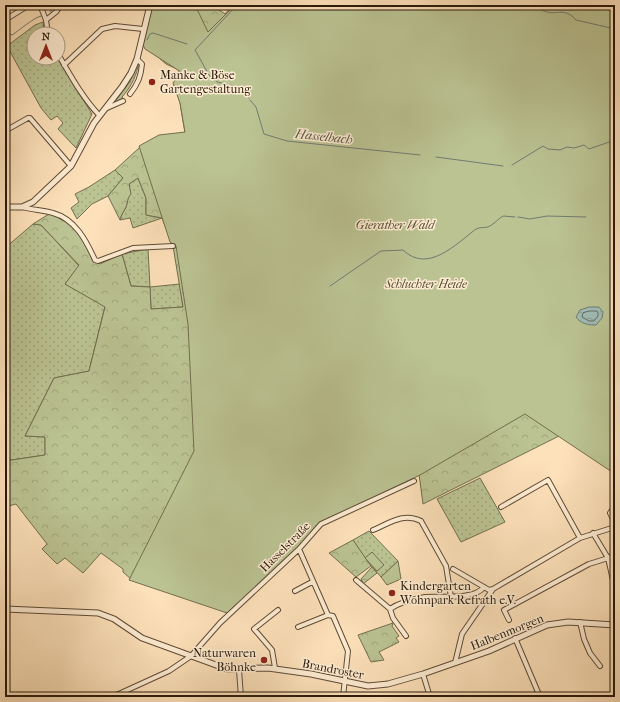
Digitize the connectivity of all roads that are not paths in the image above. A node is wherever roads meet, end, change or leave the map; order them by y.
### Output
1 (29, 5) edge
2 (40, 5) edge
3 (61, 5) edge
4 (150, 5) edge
5 (5, 20) edge
6 (46, 20) junction
7 (47, 26) edge
8 (143, 29) junction
9 (137, 59) junction
10 (66, 63) edge
11 (65, 66) edge
12 (130, 94) dead end
13 (123, 101) dead end
14 (104, 109) junction
15 (99, 115) junction
16 (5, 131) edge
17 (71, 166) junction
18 (5, 207) edge
19 (22, 208) junction
20 (173, 246) dead end
21 (414, 481) dead end
22 (615, 506) edge
23 (501, 507) dead end
24 (615, 523) edge
25 (615, 527) edge
26 (373, 530) dead end
27 (593, 533) junction
28 (580, 538) junction
29 (299, 549) junction
30 (615, 556) edge
31 (608, 558) junction
32 (453, 569) dead end
33 (356, 580) dead end
34 (312, 582) junction
35 (484, 587) junction
36 (493, 589) junction
37 (615, 589) edge
38 (295, 591) dead end
39 (451, 597) junction
40 (5, 609) edge
41 (390, 609) junction
42 (278, 610) dead end
43 (328, 615) junction
44 (509, 620) dead end
45 (580, 622) junction
46 (615, 625) edge
47 (298, 627) dead end
48 (406, 636) dead end
49 (515, 638) junction
50 (191, 656) junction
51 (455, 663) junction
52 (600, 666) dead end
53 (275, 668) junction
54 (238, 670) junction
55 (423, 674) junction
56 (345, 682) junction
57 (539, 695) edge
58 (112, 697) edge
59 (241, 697) edge
60 (344, 697) edge
61 (430, 697) edge
62 (527, 697) edge

1 - 5 street
2 - 6 street
3 - 6 street
4 - 8 street
6 - 7 street
8 - 9 street
8 - 10 street
9 - 12 street
9 - 14 street
11 - 15 street
13 - 14 street
14 - 15 street
15 - 17 street
16 - 17 street
17 - 19 street
18 - 19 street
19 - 20 street
21 - 29 street, Hasselstraße
22 - 24 street
23 - 28 street
25 - 27 street
26 - 39 street
27 - 28 street
27 - 31 street
28 - 36 street
29 - 34 street
29 - 50 street, Hasselstraße
30 - 31 street
31 - 37 street
31 - 44 street
32 - 35 street
33 - 41 street
34 - 38 street
34 - 43 street
35 - 36 street
35 - 39 street
36 - 51 street
39 - 41 street
40 - 50 street, Brandroster
41 - 48 street
42 - 53 street
43 - 47 street
43 - 56 street
45 - 46 street, Halbenmorgen
45 - 49 street, Halbenmorgen
45 - 52 street
49 - 51 street, Halbenmorgen
49 - 57 street
50 - 54 street, Brandroster
50 - 58 street, Hasselstraße
51 - 55 street, Brandroster
53 - 54 street, Brandroster
53 - 56 street, Brandroster
54 - 59 street
55 - 56 street, Brandroster
55 - 61 street
56 - 60 street
57 - 62 street

